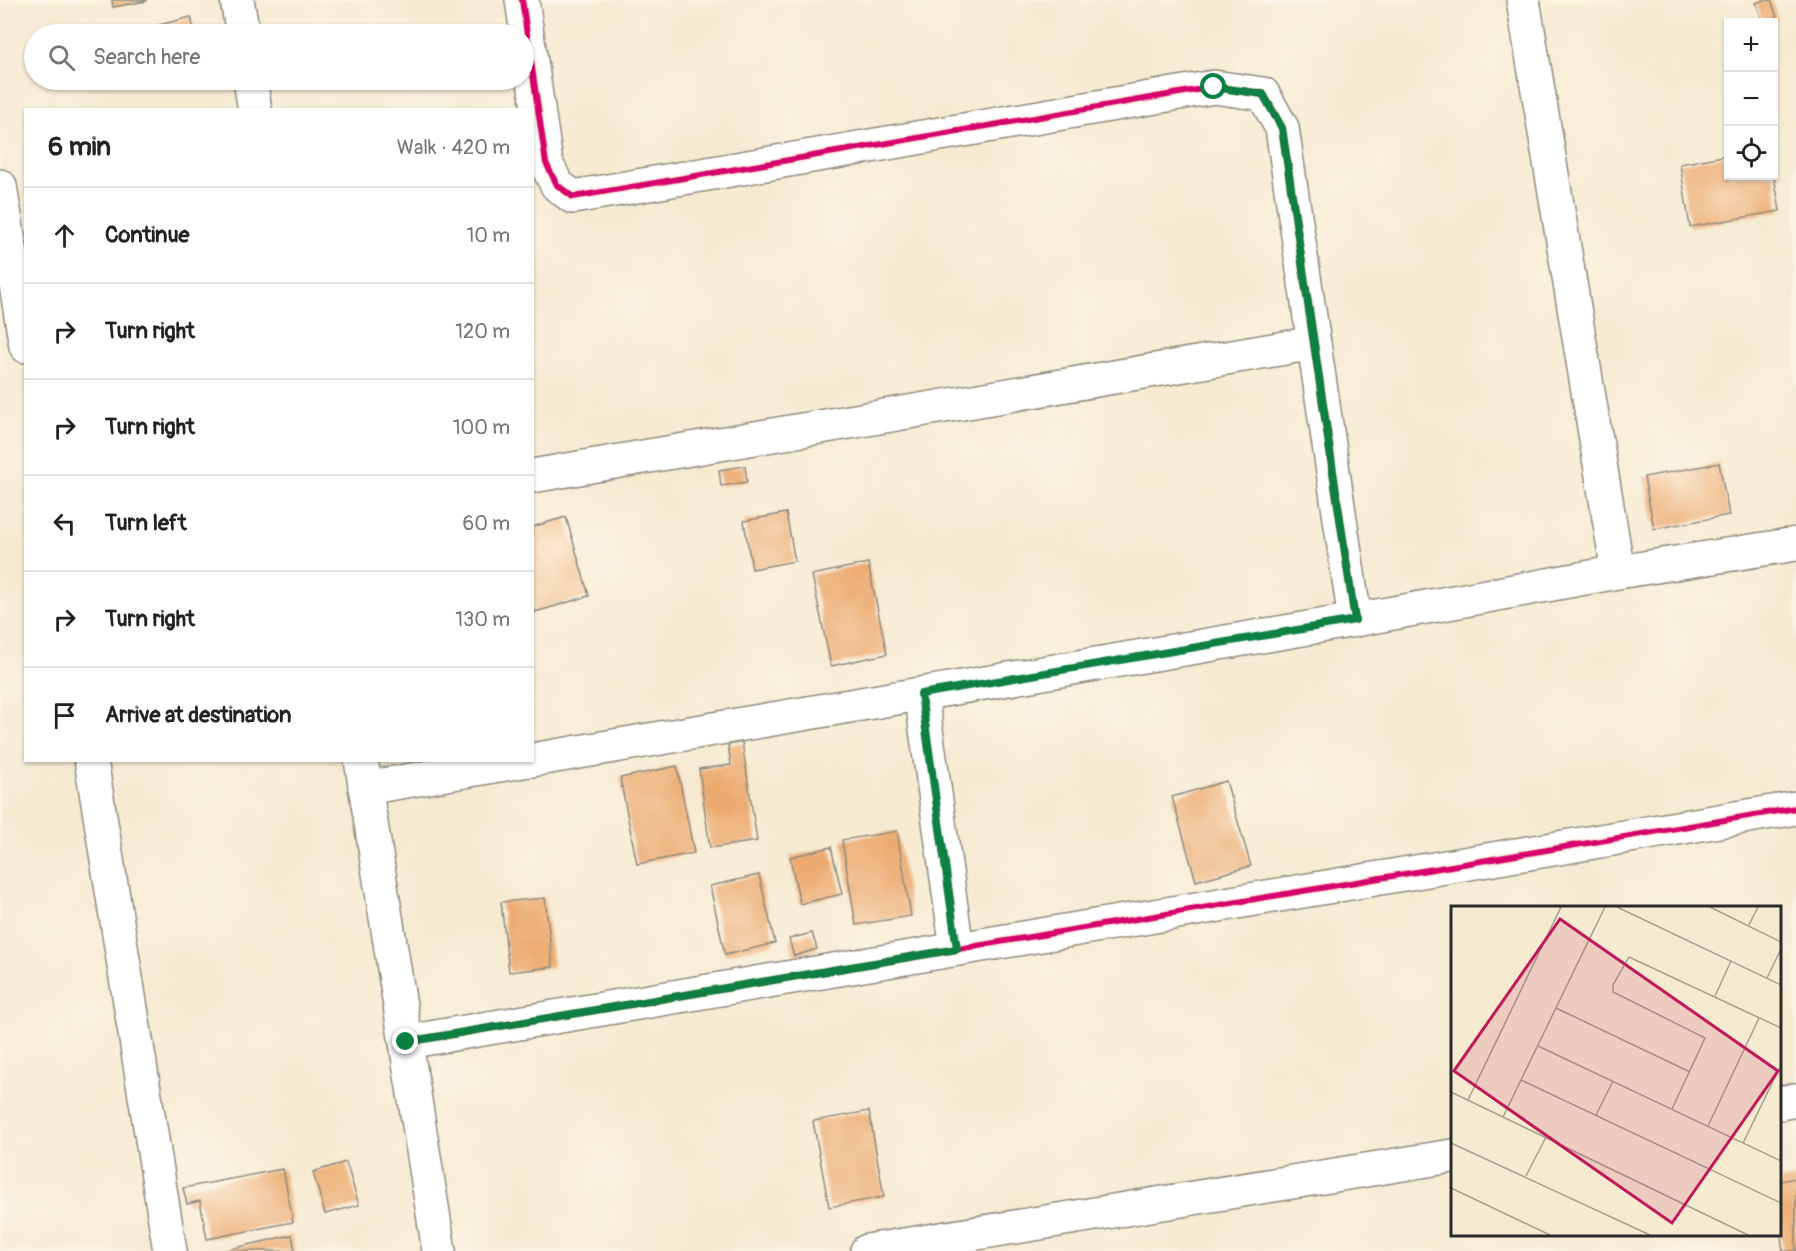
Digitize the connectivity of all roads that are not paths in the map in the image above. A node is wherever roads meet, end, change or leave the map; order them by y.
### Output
1 (237, 0) edge
2 (522, 0) edge
3 (1523, 0) edge
4 (241, 24) edge
5 (526, 24) edge
6 (534, 82) edge
7 (252, 90) edge
8 (255, 108) edge
9 (0, 186) edge
10 (24, 334) edge
11 (1314, 343) junction
12 (534, 476) edge
13 (1796, 544) edge
14 (1618, 572) junction
15 (1355, 620) junction
16 (921, 694) junction
17 (534, 759) edge
18 (92, 762) edge
19 (509, 762) edge
20 (363, 775) edge
21 (1796, 808) edge
22 (957, 949) junction
23 (406, 1042) junction
24 (1796, 1100) edge
25 (1781, 1103) edge
26 (1451, 1156) edge
27 (170, 1251) edge
28 (439, 1251) edge
29 (867, 1251) edge

1 - 4 street
2 - 5 street
3 - 14 street
6 - 11 street
7 - 8 street
9 - 10 street
11 - 12 street
11 - 15 street
13 - 14 street
14 - 15 street
15 - 16 street
16 - 17 street
16 - 22 street
18 - 27 street
19 - 20 street
20 - 23 street
21 - 22 street
22 - 23 street
23 - 28 street
24 - 25 street
26 - 29 street

